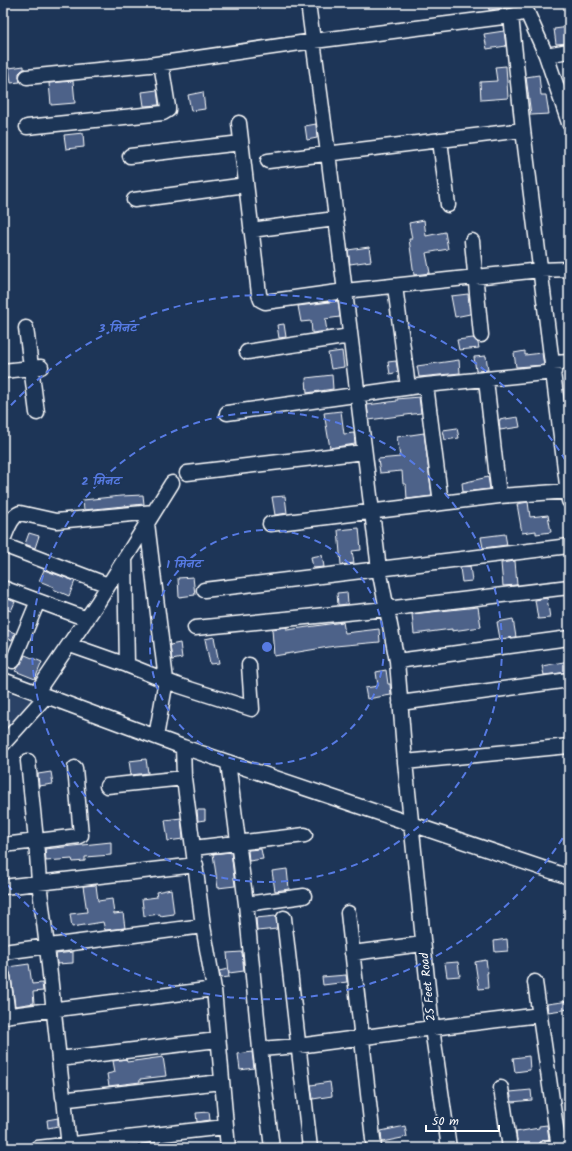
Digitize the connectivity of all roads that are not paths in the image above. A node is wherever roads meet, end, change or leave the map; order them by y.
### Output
1 (308, 3) edge
2 (525, 8) edge
3 (511, 16) junction
4 (314, 41) junction
5 (569, 51) edge
6 (546, 55) junction
7 (161, 63) junction
8 (27, 77) dead end
9 (566, 103) edge
10 (239, 122) dead end
11 (569, 122) edge
12 (27, 127) dead end
13 (523, 130) junction
14 (440, 140) junction
15 (242, 143) junction
16 (328, 153) junction
17 (130, 156) dead end
18 (268, 161) dead end
19 (246, 185) junction
20 (134, 200) dead end
21 (448, 205) dead end
22 (336, 219) junction
23 (252, 230) junction
24 (472, 241) dead end
25 (569, 269) edge
26 (540, 270) junction
27 (476, 278) junction
28 (395, 286) junction
29 (345, 291) junction
30 (26, 328) dead end
31 (481, 335) dead end
32 (350, 336) junction
33 (247, 352) dead end
34 (569, 362) edge
35 (36, 368) junction
36 (553, 368) junction
37 (3, 371) edge
38 (486, 380) junction
39 (426, 385) junction
40 (408, 387) junction
41 (357, 394) junction
42 (36, 413) dead end
43 (227, 413) dead end
44 (565, 426) edge
45 (364, 452) junction
46 (187, 473) dead end
47 (172, 482) dead end
48 (569, 494) edge
49 (499, 496) junction
50 (441, 503) junction
51 (372, 512) junction
52 (150, 517) junction
53 (270, 524) dead end
54 (3, 540) edge
55 (3, 545) edge
56 (569, 546) edge
57 (125, 558) junction
58 (379, 569) junction
59 (108, 585) junction
60 (569, 586) edge
61 (3, 588) edge
62 (204, 590) dead end
63 (38, 601) junction
64 (386, 609) junction
65 (87, 619) junction
66 (194, 628) dead end
67 (569, 638) edge
68 (70, 645) junction
69 (13, 661) dead end
70 (397, 662) junction
71 (249, 664) dead end
72 (127, 665) junction
73 (3, 680) edge
74 (166, 680) junction
75 (569, 680) edge
76 (41, 694) junction
77 (400, 704) junction
78 (156, 737) junction
79 (3, 744) edge
80 (569, 746) edge
81 (183, 747) junction
82 (28, 761) dead end
83 (228, 762) junction
84 (404, 762) junction
85 (75, 768) dead end
86 (184, 778) junction
87 (108, 786) dead end
88 (412, 825) junction
89 (305, 835) dead end
90 (36, 840) junction
91 (238, 843) junction
92 (3, 845) edge
93 (193, 848) junction
94 (196, 865) junction
95 (569, 877) edge
96 (39, 882) junction
97 (3, 887) edge
98 (304, 896) dead end
99 (246, 904) junction
100 (348, 913) dead end
101 (284, 918) dead end
102 (203, 926) junction
103 (424, 944) junction
104 (47, 947) junction
105 (3, 952) edge
106 (352, 953) junction
107 (3, 977) edge
108 (535, 982) dead end
109 (214, 989) junction
110 (54, 1011) junction
111 (540, 1015) junction
112 (6, 1016) edge
113 (432, 1028) junction
114 (361, 1038) junction
115 (218, 1040) junction
116 (298, 1046) junction
117 (260, 1049) junction
118 (59, 1060) junction
119 (221, 1082) junction
120 (501, 1088) dead end
121 (64, 1098) junction
122 (225, 1127) junction
123 (69, 1146) edge
124 (558, 1147) edge
125 (37, 1148) edge
126 (228, 1148) edge
127 (272, 1148) edge
128 (310, 1148) edge
129 (374, 1148) edge
130 (449, 1148) edge
131 (510, 1148) edge

1 - 4 street, 25 Feet Road
2 - 3 street
2 - 6 street
3 - 4 street
3 - 13 street
4 - 7 street
4 - 16 street, 25 Feet Road
5 - 6 street
6 - 9 street
7 - 8 street
7 - 12 street
9 - 11 street
10 - 15 street
13 - 14 street
13 - 26 street
14 - 16 street
14 - 21 street
15 - 17 street
15 - 19 street
16 - 18 street
16 - 22 street, 25 Feet Road
19 - 20 street
19 - 23 street
22 - 23 street
22 - 29 street, 25 Feet Road
23 - 29 street
24 - 27 street
25 - 26 street
26 - 27 street
26 - 36 street
27 - 28 street
27 - 31 street
28 - 29 street
28 - 40 street
29 - 32 street, 25 Feet Road
30 - 35 street
32 - 33 street
32 - 41 street, 25 Feet Road
34 - 36 street
35 - 37 street
35 - 42 street
36 - 38 street
36 - 44 street
38 - 39 street
38 - 49 street
39 - 40 street
39 - 50 street
40 - 41 street
41 - 43 street
41 - 45 street, 25 Feet Road
44 - 48 street
45 - 46 street
45 - 51 street, 25 Feet Road
47 - 52 street
48 - 49 street
49 - 50 street
50 - 51 street
51 - 53 street
51 - 58 street, 25 Feet Road
52 - 54 street
52 - 57 street
52 - 74 street
55 - 59 street
56 - 58 street
57 - 59 street
57 - 72 street
58 - 62 street
58 - 64 street, 25 Feet Road
59 - 65 street
60 - 64 street
61 - 63 street
63 - 65 street
63 - 69 street
64 - 66 street
64 - 70 street, 25 Feet Road
65 - 68 street
67 - 70 street
68 - 72 street
68 - 76 street
70 - 77 street, 25 Feet Road
71 - 74 street
72 - 74 street
73 - 76 street
74 - 78 street
75 - 77 street
76 - 78 street
76 - 79 street
77 - 84 street, 25 Feet Road
78 - 81 street
80 - 84 street
81 - 83 street
81 - 86 street
82 - 90 street
83 - 88 street
83 - 91 street
84 - 88 street, 25 Feet Road
85 - 90 street
86 - 87 street
86 - 93 street
88 - 95 street
88 - 103 street, 25 Feet Road
89 - 91 street
90 - 92 street
90 - 96 street
91 - 93 street
91 - 99 street
93 - 94 street
94 - 96 street
94 - 102 street
96 - 97 street
96 - 104 street
98 - 99 street
99 - 117 street
100 - 106 street
101 - 116 street
102 - 104 street
102 - 109 street
103 - 106 street
103 - 113 street, 25 Feet Road
104 - 105 street
104 - 110 street
106 - 114 street
107 - 112 street
108 - 111 street
109 - 110 street
109 - 115 street
110 - 112 street
110 - 118 street
111 - 113 street
111 - 124 street
113 - 114 street
113 - 130 street, 25 Feet Road
114 - 116 street
114 - 129 street
115 - 118 street
115 - 119 street
116 - 117 street
116 - 128 street
117 - 127 street
118 - 121 street
119 - 121 street
119 - 122 street
120 - 131 street
121 - 123 street
122 - 123 street
122 - 126 street
123 - 125 street

